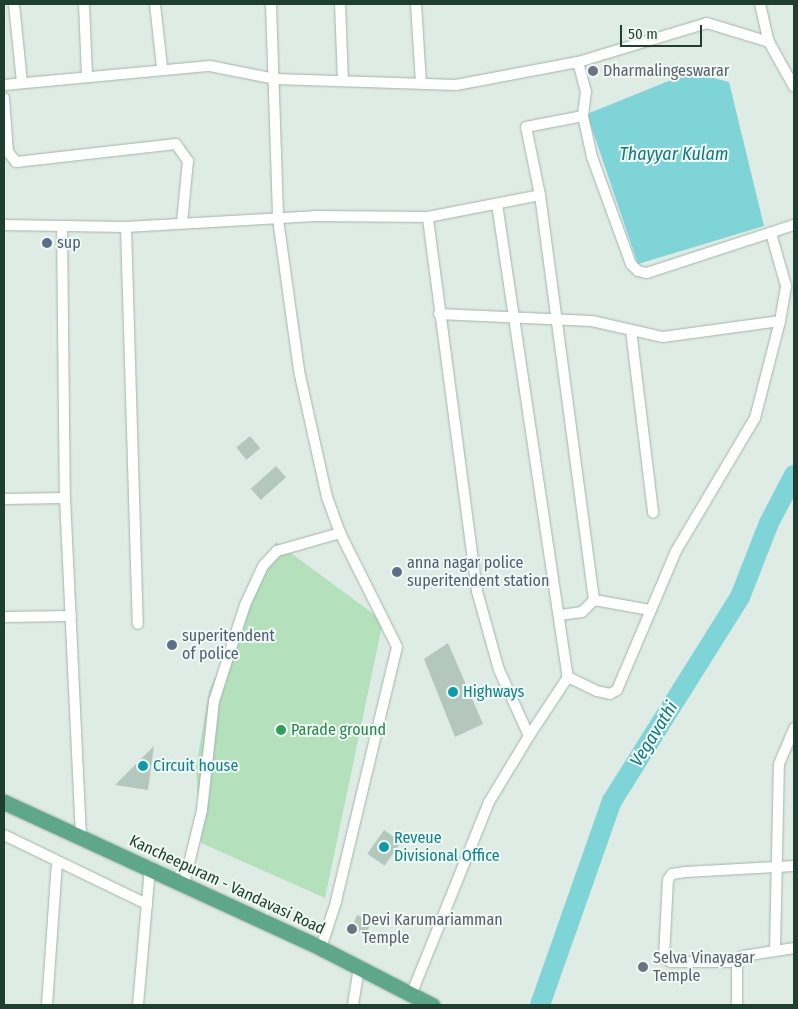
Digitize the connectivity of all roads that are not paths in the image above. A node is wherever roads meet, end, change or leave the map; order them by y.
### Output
1 (14, 4) edge
2 (84, 4) edge
3 (155, 4) edge
4 (270, 4) edge
5 (340, 4) edge
6 (416, 4) edge
7 (760, 4) edge
8 (769, 42) junction
9 (578, 62) junction
10 (162, 67) junction
11 (87, 77) junction
12 (275, 79) junction
13 (343, 81) junction
14 (22, 83) junction
15 (421, 84) junction
16 (4, 85) edge
17 (794, 87) edge
18 (4, 98) edge
19 (583, 116) junction
20 (540, 195) junction
21 (497, 204) junction
22 (428, 217) junction
23 (278, 219) junction
24 (182, 222) junction
25 (794, 225) edge
26 (4, 226) edge
27 (62, 226) junction
28 (126, 227) junction
29 (771, 233) junction
30 (439, 314) junction
31 (516, 316) junction
32 (555, 318) junction
33 (780, 321) junction
34 (631, 330) junction
35 (65, 498) junction
36 (4, 499) edge
37 (652, 514) dead end
38 (340, 533) junction
39 (594, 600) junction
40 (650, 610) junction
41 (561, 615) junction
42 (71, 616) junction
43 (4, 617) edge
44 (138, 624) dead end
45 (568, 677) junction
46 (794, 728) edge
47 (528, 736) junction
48 (4, 802) edge
49 (81, 835) junction
50 (4, 836) edge
51 (57, 862) junction
52 (794, 866) edge
53 (150, 867) junction
54 (776, 868) junction
55 (184, 884) junction
56 (147, 904) junction
57 (321, 948) junction
58 (794, 948) edge
59 (774, 951) junction
60 (738, 962) junction
61 (359, 968) junction
62 (411, 995) junction
63 (47, 1005) edge
64 (138, 1005) edge
65 (353, 1005) edge
66 (432, 1005) edge
67 (737, 1005) edge

1 - 14 street
2 - 11 street
3 - 10 street
4 - 12 street
5 - 13 street
6 - 15 street
7 - 8 street
8 - 9 street
8 - 17 street
9 - 15 street
9 - 19 street
10 - 11 street
10 - 12 street
11 - 14 street
12 - 13 street
12 - 23 street
13 - 15 street
14 - 16 street
18 - 24 street
19 - 20 street
19 - 29 street
20 - 21 street
20 - 32 street
21 - 22 street
21 - 31 street
22 - 23 street
22 - 30 street
23 - 24 street
23 - 38 street
24 - 28 street
25 - 29 street
26 - 27 street
27 - 28 street
27 - 35 street
28 - 44 street
29 - 33 street
30 - 31 street
30 - 47 street
31 - 32 street
31 - 41 street
32 - 34 street
32 - 39 street
33 - 34 street
33 - 40 street
34 - 37 street
35 - 36 street
35 - 42 street
38 - 55 street
38 - 57 street
39 - 40 street
39 - 41 street
40 - 45 street
41 - 45 street
42 - 43 street
42 - 49 street
45 - 47 street
46 - 54 street
47 - 62 street
48 - 49 main road, Kancheepuram - Vandavasi Road
49 - 53 main road, Kancheepuram - Vandavasi Road
50 - 51 street
51 - 56 street
51 - 63 street
52 - 54 street
53 - 55 main road, Kancheepuram - Vandavasi Road
53 - 56 street
54 - 59 street
54 - 60 street
55 - 57 main road, Kancheepuram - Vandavasi Road
56 - 64 street
57 - 61 main road, Kancheepuram - Vandavasi Road
58 - 59 street
59 - 60 street
60 - 67 street
61 - 62 main road, Kancheepuram - Vandavasi Road
61 - 65 street
62 - 66 main road, Kancheepuram - Vandavasi Road

